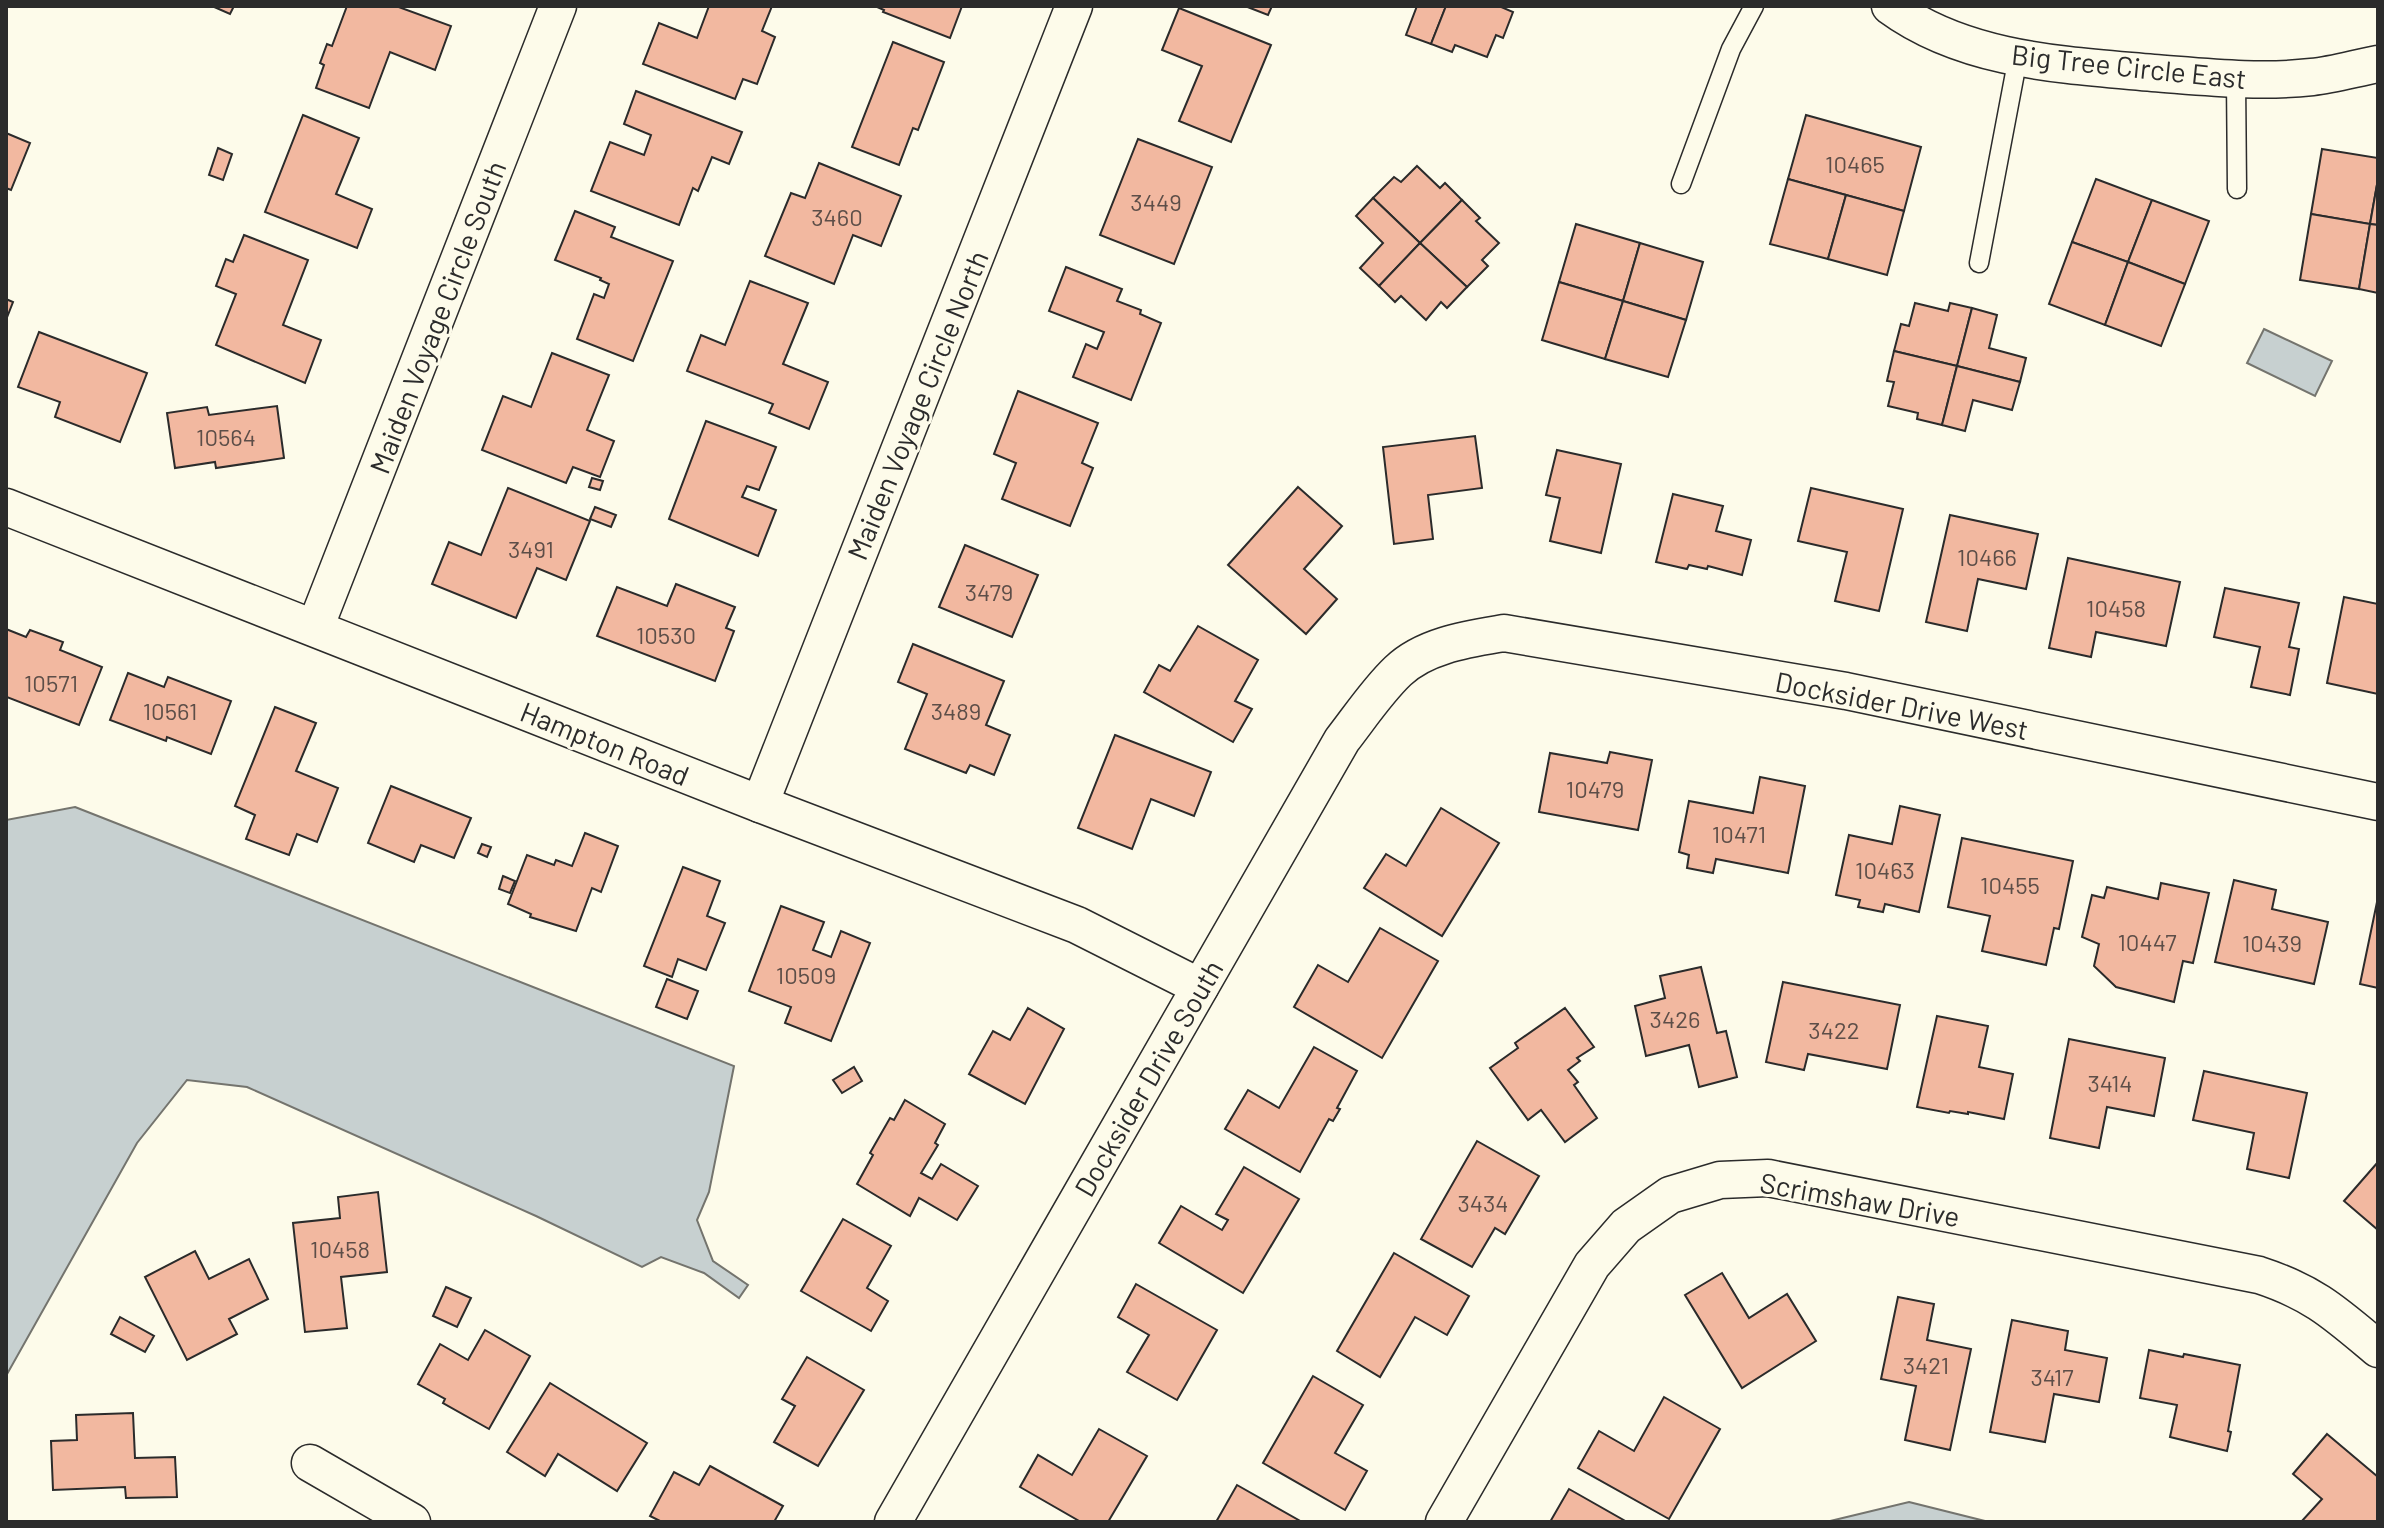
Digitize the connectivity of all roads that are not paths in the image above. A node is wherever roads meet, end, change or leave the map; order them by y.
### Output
1 (558, 6) edge
2 (1074, 6) edge
3 (1754, 6) edge
4 (1890, 6) edge
5 (2018, 57) junction
6 (2378, 64) edge
7 (2236, 79) junction
8 (1681, 184) dead end
9 (2237, 189) dead end
10 (1979, 263) dead end
11 (6, 507) edge
12 (315, 628) junction
13 (1426, 653) joint
14 (2378, 802) edge
15 (760, 804) junction
16 (1200, 987) junction
17 (2378, 1349) edge
18 (310, 1463) dead end
19 (412, 1522) edge
20 (893, 1522) edge
21 (1444, 1522) edge

1 - 12 street, Maiden Voyage Circle South
2 - 15 street, Maiden Voyage Circle North
3 - 8 lane
4 - 5 street, Big Tree Circle East
5 - 7 street, Big Tree Circle East
5 - 10 lane
6 - 7 street, Big Tree Circle East
7 - 9 lane
11 - 12 street, Hampton Road
12 - 15 street, Hampton Road
13 - 14 street, Docksider Drive West
13 - 16 street, Docksider Drive South
15 - 16 street, Hampton Road
16 - 20 street, Docksider Drive South
17 - 21 street, Scrimshaw Drive
18 - 19 street

